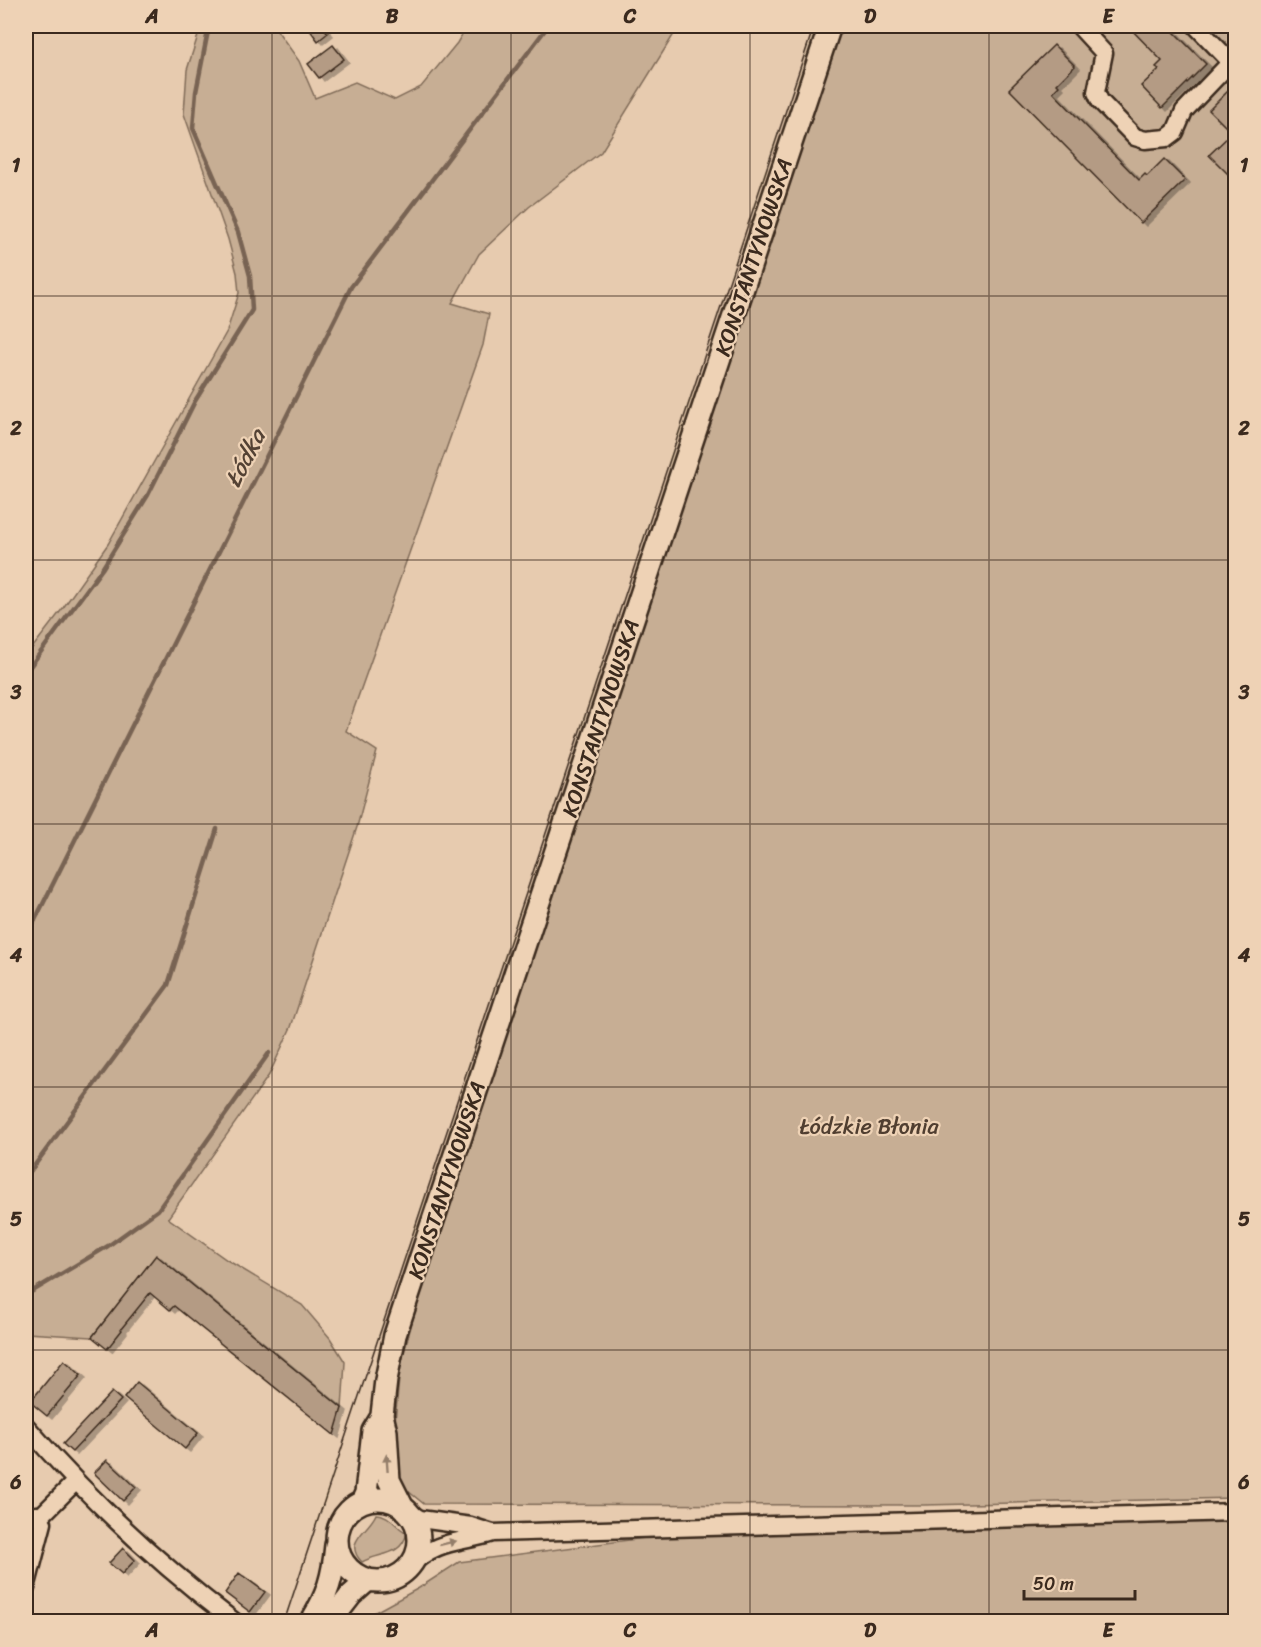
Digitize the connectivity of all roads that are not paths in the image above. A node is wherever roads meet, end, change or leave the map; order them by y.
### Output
1 (830, 26) edge
2 (1196, 26) edge
3 (1080, 27) dead end
4 (382, 1415) junction
5 (26, 1426) edge
6 (76, 1481) junction
7 (363, 1502) junction
8 (405, 1510) junction
9 (1236, 1512) edge
10 (33, 1516) edge
11 (492, 1533) junction
12 (337, 1541) junction
13 (409, 1566) junction
14 (368, 1580) junction
15 (26, 1588) edge
16 (236, 1622) edge
17 (311, 1622) edge
18 (330, 1622) edge

1 - 4 main road, KONSTANTYNOWSKA
2 - 3 street
4 - 7 main road, KONSTANTYNOWSKA
8 -> 4 main road, KONSTANTYNOWSKA
5 - 6 street
6 - 10 street
6 - 16 street
7 - 8 main road
7 - 12 main road
8 - 11 street
8 - 13 main road
9 - 11 street
10 - 15 street
13 -> 11 street
12 - 14 main road
12 - 17 main road
13 - 14 main road
14 - 18 main road

